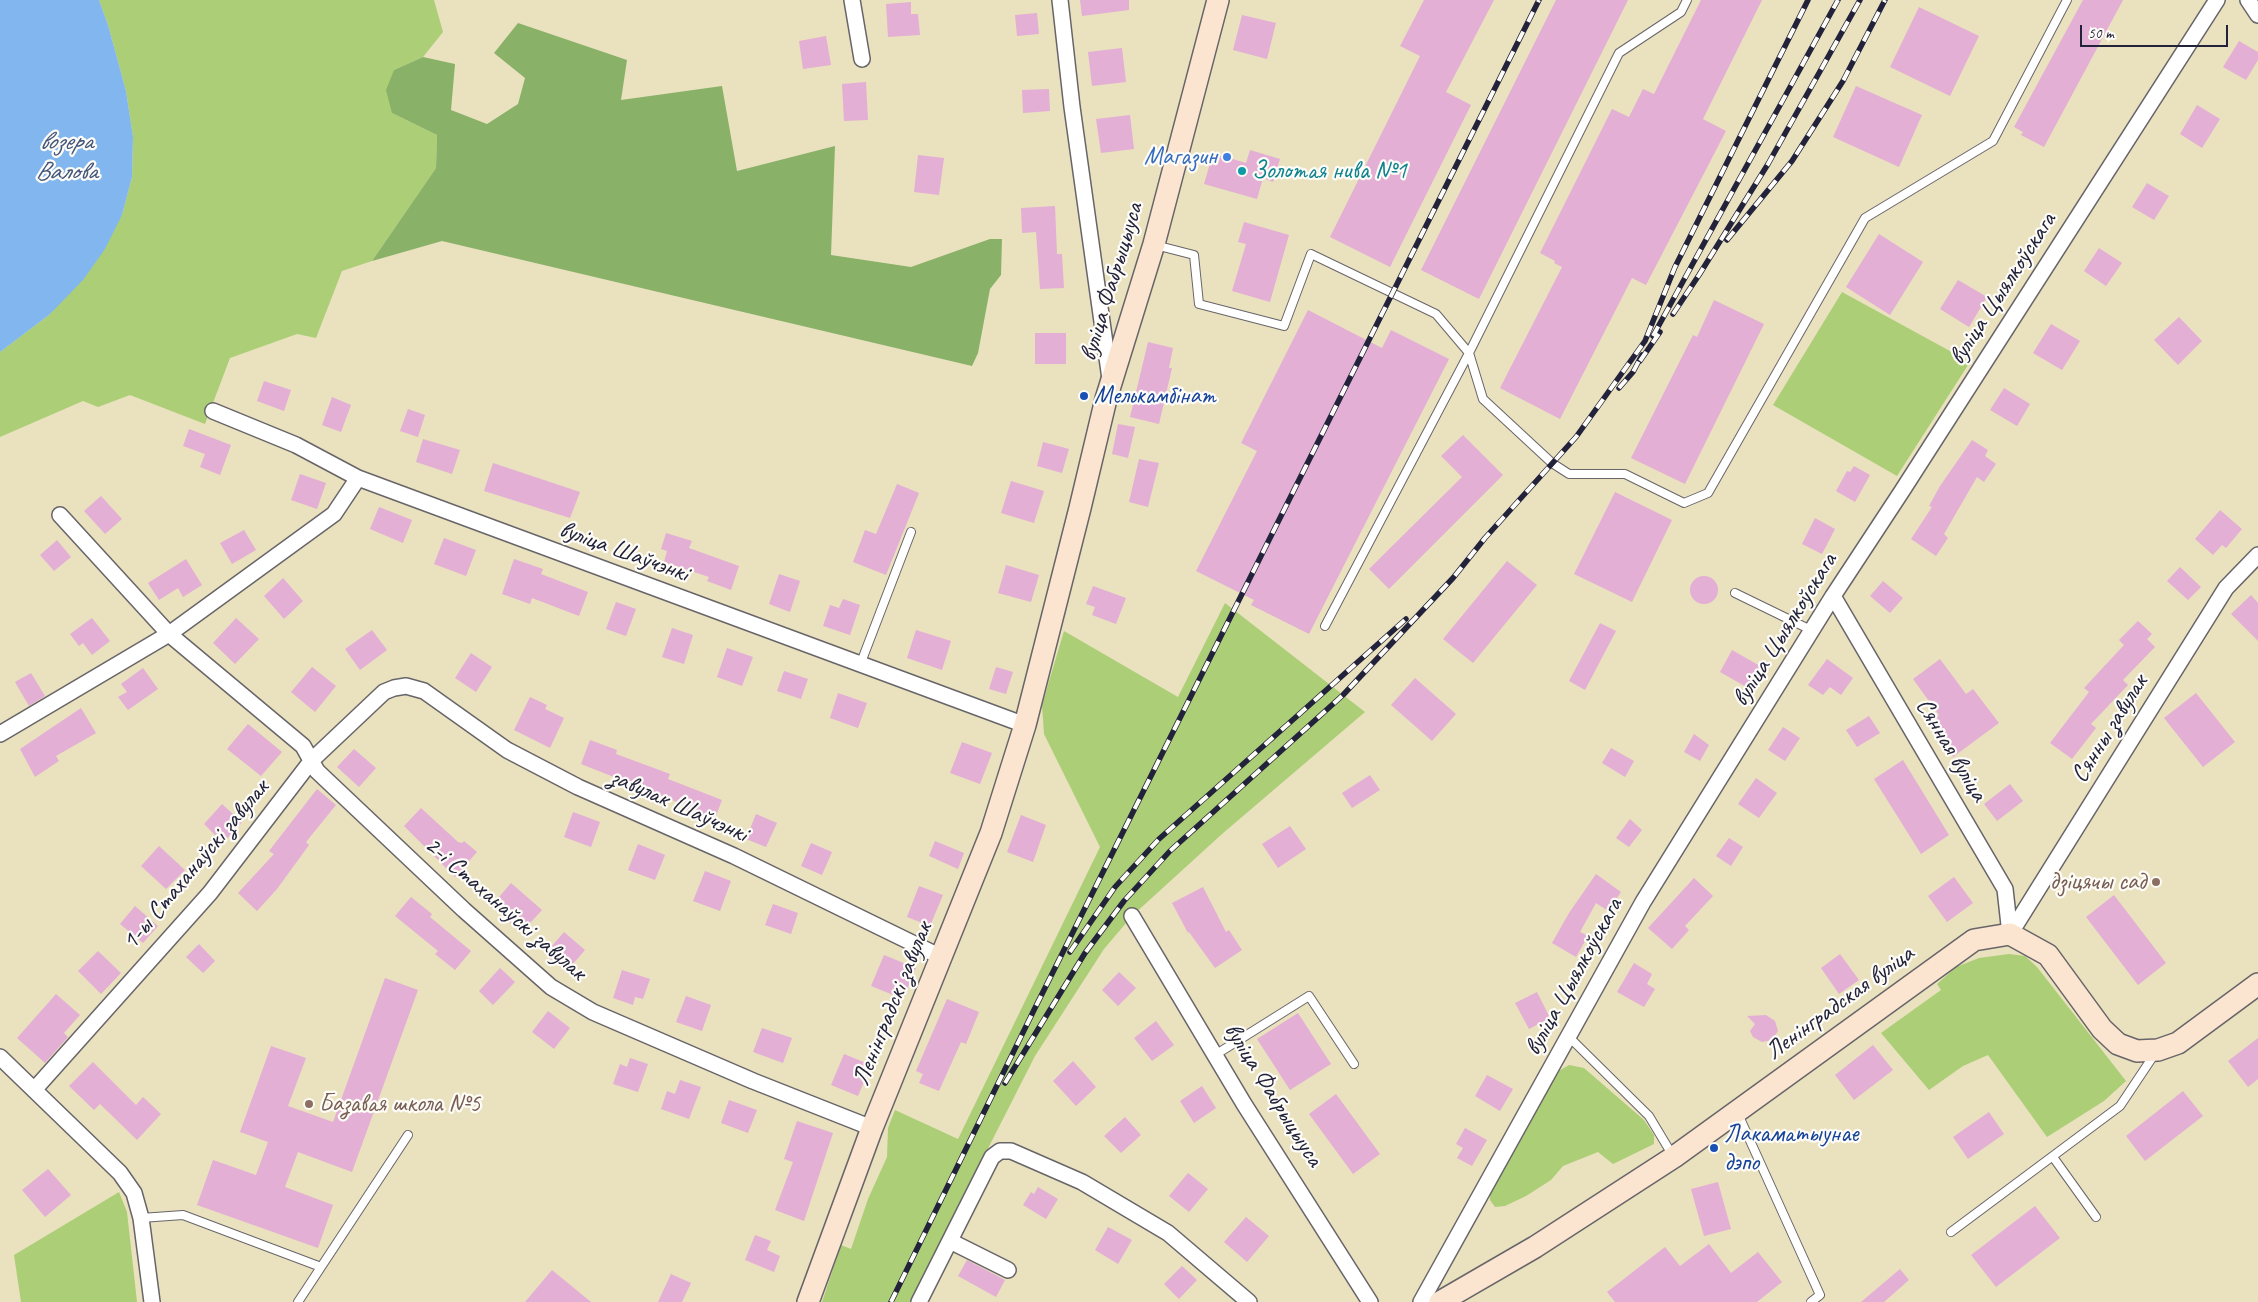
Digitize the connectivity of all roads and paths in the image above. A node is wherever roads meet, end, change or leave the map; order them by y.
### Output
1 (852, 0) edge
2 (1060, 0) edge
3 (1218, 0) edge
4 (1687, 0) edge
5 (2067, 0) edge
6 (2217, 0) edge
7 (2248, 0) edge
8 (2258, 15) edge
9 (862, 59) dead end
10 (1154, 244) junction
11 (1469, 353) junction
12 (1110, 383) junction
13 (213, 410) dead end
14 (358, 478) junction
15 (60, 515) dead end
16 (912, 532) dead end
17 (2258, 555) edge
18 (1735, 593) dead end
19 (1832, 596) junction
20 (1325, 626) dead end
21 (1811, 630) junction
22 (169, 634) junction
23 (860, 666) junction
24 (406, 686) joint
25 (1025, 726) junction
26 (0, 734) edge
27 (312, 760) junction
28 (1132, 916) dead end
29 (2010, 934) junction
30 (941, 957) junction
31 (2258, 984) edge
32 (1568, 1036) junction
33 (2158, 1050) junction
34 (1215, 1055) junction
35 (0, 1057) edge
36 (1354, 1064) dead end
37 (34, 1090) junction
38 (1736, 1111) junction
39 (872, 1128) junction
40 (408, 1135) dead end
41 (1674, 1157) junction
42 (2053, 1157) junction
43 (2096, 1217) dead end
44 (141, 1218) junction
45 (1951, 1232) dead end
46 (950, 1241) junction
47 (321, 1267) junction
48 (1008, 1270) dead end
49 (152, 1302) edge
50 (298, 1302) edge
51 (808, 1302) edge
52 (919, 1302) edge
53 (1249, 1302) edge
54 (1370, 1302) edge
55 (1421, 1302) edge
56 (1440, 1302) edge
57 (1811, 1302) edge

1 - 9 street
2 - 12 street
3 - 10 street, вуліца Фабрыцыуса
4 - 11 lane
5 - 11 lane
6 - 19 street, вуліца Цыялкоўскага
7 - 8 street
10 - 11 lane
10 - 12 street, вуліца Фабрыцыуса
11 - 20 lane
12 - 25 street, вуліца Фабрыцыуса
13 - 14 street, вуліца Шаўчэнкі
14 - 22 street
14 - 23 street, вуліца Шаўчэнкі
15 - 22 street, 2-і Стаханаўскі завулак
16 - 23 lane
17 - 29 street, Сянны завулак
18 - 21 lane
19 - 21 street, вуліца Цыялкоўскага
19 - 29 street, Сянная вуліца
21 - 32 street, вуліца Цыялкоўскага
22 - 26 street
22 - 27 street, 2-і Стаханаўскі завулак
23 - 25 street, вуліца Шаўчэнкі
24 - 27 street, 1-ы Стаханаўскі завулак
24 - 30 street, завулак Шаўчэнкі
25 - 30 street, Ленінградскі завулак
27 - 37 street, 1-ы Стаханаўскі завулак
27 - 39 street, 2-і Стаханаўскі завулак
28 - 34 street, вуліца Фабрыцыуса
29 - 33 street
29 - 38 street, Ленінградская вуліца
30 - 39 street, Ленінградскі завулак
31 - 33 street
32 - 41 lane
32 - 55 street, вуліца Цыялкоўскага
33 - 42 lane
34 - 36 lane
34 - 54 street, вуліца Фабрыцыуса
35 - 37 street
37 - 44 street
38 - 41 street, Ленінградская вуліца
38 - 57 lane
39 - 51 street, Ленінградскі завулак
40 - 47 lane
41 - 56 street, Ленінградская вуліца
42 - 43 lane
42 - 45 lane
44 - 47 lane
44 - 49 street
46 - 48 street
46 - 52 street
46 - 53 street
47 - 50 lane

